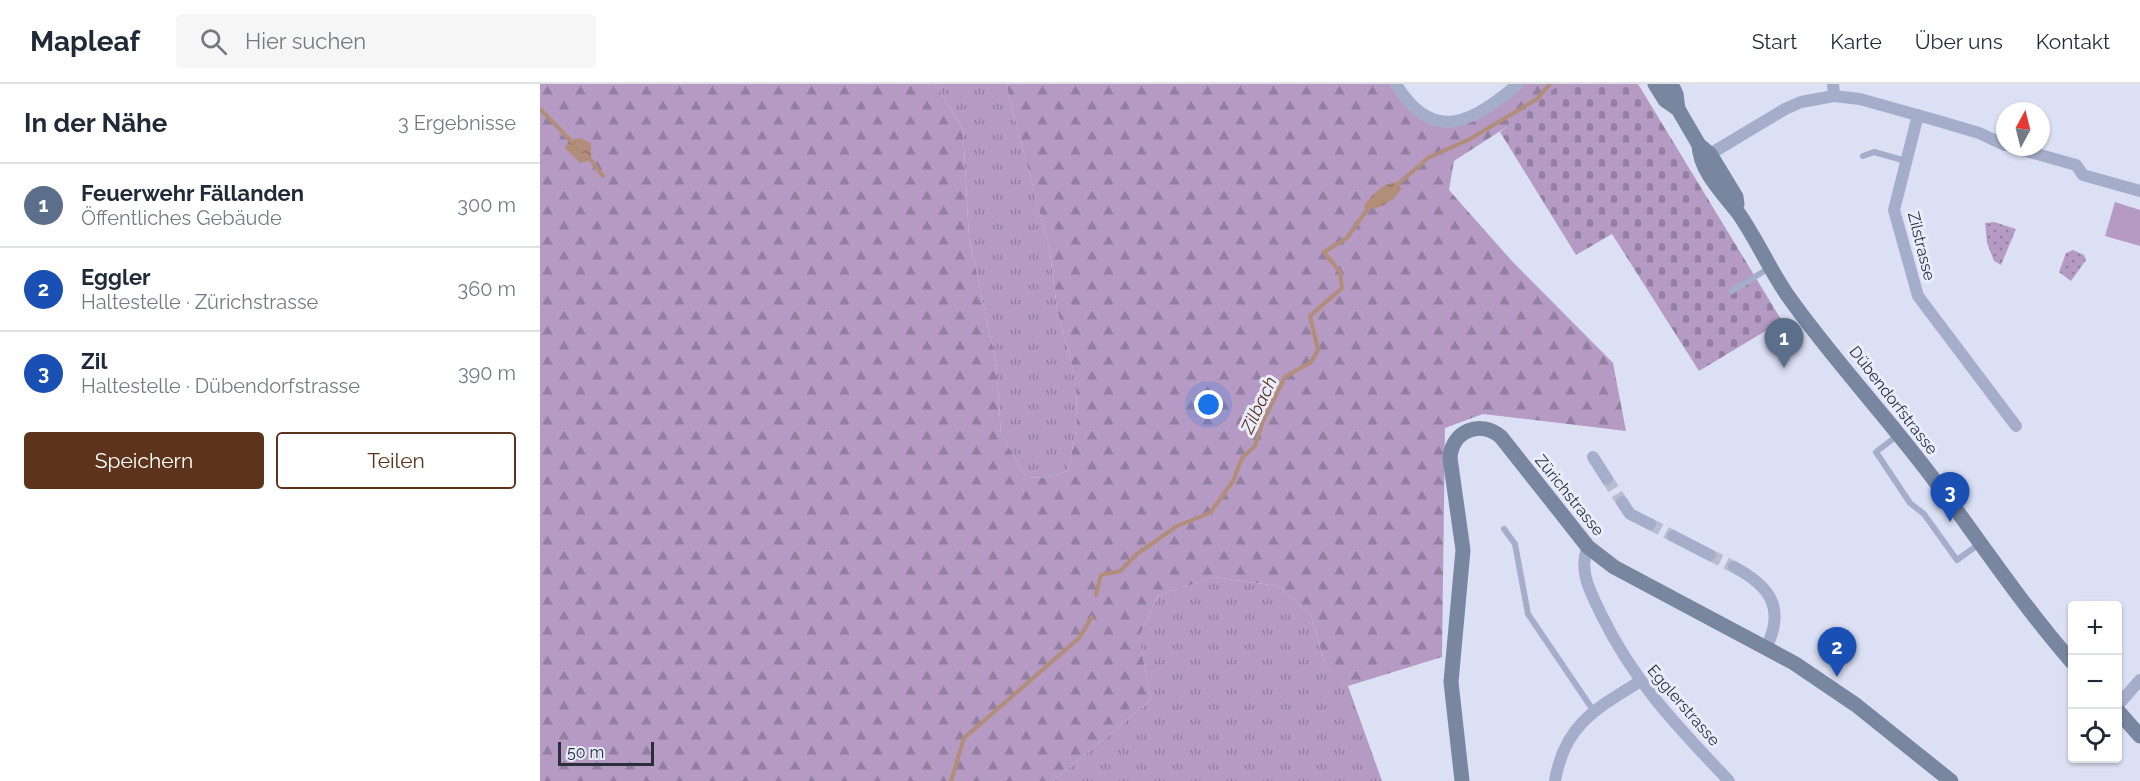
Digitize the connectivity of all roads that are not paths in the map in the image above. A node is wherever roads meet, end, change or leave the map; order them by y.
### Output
1 (1396, 84) edge
2 (1518, 84) edge
3 (1655, 84) edge
4 (1671, 84) edge
5 (1834, 90) edge
6 (1678, 110) junction
7 (1918, 115) junction
8 (1996, 141) edge
9 (1704, 149) junction
10 (1863, 156) dead end
11 (2044, 156) edge
12 (1906, 161) junction
13 (2140, 190) edge
14 (1770, 268) junction
15 (1732, 291) dead end
16 (2016, 426) dead end
17 (1898, 435) junction
18 (1593, 457) dead end
19 (1607, 479) tunnel mouth
20 (1622, 502) tunnel mouth
21 (1650, 524) tunnel mouth
22 (1504, 529) dead end
23 (1673, 536) tunnel mouth
24 (1979, 544) junction
25 (1588, 547) junction
26 (1710, 555) tunnel mouth
27 (1734, 567) tunnel mouth
28 (1766, 648) junction
29 (2068, 656) edge
30 (2140, 680) edge
31 (1639, 682) junction
32 (2122, 700) edge
33 (1593, 710) junction
34 (2122, 716) edge
35 (2140, 736) edge
36 (1462, 781) edge
37 (1555, 781) edge
38 (1729, 781) edge
39 (1951, 781) edge

1 - 2 street
3 - 6 main road, Dübendorfstrasse
4 - 6 main road, Dübendorfstrasse
5 - 7 street
5 - 9 street
6 - 9 main road, Dübendorfstrasse
7 - 8 street
7 - 12 street, Zilstrasse
9 - 14 main road, Dübendorfstrasse
10 - 12 lane
11 - 13 street
12 - 16 street, Zilstrasse
14 - 15 lane
14 - 17 main road, Dübendorfstrasse
17 - 24 main road, Dübendorfstrasse
17 - 24 lane
18 - 19 street
20 - 21 street
22 - 33 lane
23 - 26 street
24 - 29 main road, Dübendorfstrasse
25 - 28 main road, Zürichstrasse
25 - 31 street, Egglerstrasse
25 - 36 main road, Zürichstrasse
27 - 28 street
28 - 39 main road, Zürichstrasse
30 - 32 street
31 - 33 street
31 - 38 street, Egglerstrasse
33 - 37 street
34 - 35 main road

